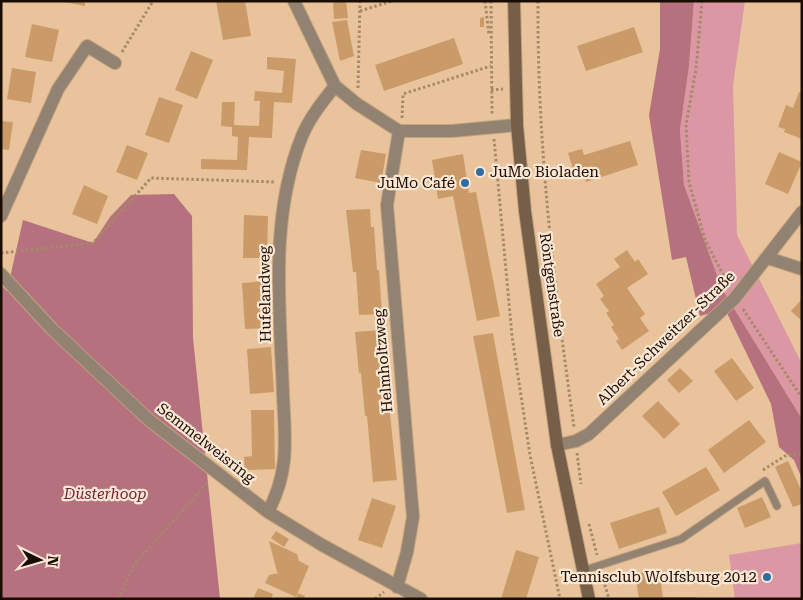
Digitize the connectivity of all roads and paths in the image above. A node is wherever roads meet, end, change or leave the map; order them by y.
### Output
1 (154, 1) edge
2 (294, 1) edge
3 (360, 1) edge
4 (392, 1) edge
5 (485, 1) edge
6 (491, 1) edge
7 (514, 1) edge
8 (538, 1) edge
9 (702, 1) edge
10 (360, 11) junction
11 (491, 56) junction
12 (115, 63) joint
13 (491, 66) junction
14 (336, 86) junction
15 (357, 104) junction
16 (404, 108) dead end
17 (517, 125) junction
18 (493, 128) junction
19 (399, 131) junction
20 (287, 182) junction
21 (802, 212) edge
22 (1, 216) edge
23 (1, 253) edge
24 (768, 258) junction
25 (802, 269) edge
26 (1, 274) edge
27 (735, 298) junction
28 (802, 398) edge
29 (576, 441) junction
30 (557, 445) junction
31 (802, 452) edge
32 (217, 472) junction
33 (765, 480) junction
34 (581, 486) dead end
35 (777, 506) dead end
36 (268, 512) junction
37 (589, 523) dead end
38 (600, 565) junction
39 (582, 571) junction
40 (397, 587) junction
41 (118, 599) edge
42 (421, 599) edge
43 (560, 599) edge
44 (589, 599) edge
45 (608, 599) edge

1 - 12 path
2 - 14 street
3 - 10 path
4 - 10 path
5 - 11 path
6 - 11 path
7 - 17 street, Röntgenstraße
8 - 29 path
9 - 27 path
10 - 15 path
11 - 13 path
12 - 22 street
13 - 16 path
13 - 18 path
14 - 15 street
14 - 20 street, Hufelandweg
15 - 19 street
17 - 18 street
17 - 30 street, Röntgenstraße
18 - 19 street
18 - 43 path
19 - 40 street, Helmholtzweg
20 - 23 path
20 - 36 street, Hufelandweg
21 - 24 street, Albert-Schweitzer-Straße
24 - 25 street
24 - 27 street, Albert-Schweitzer-Straße
26 - 32 street, Semmelweisring
27 - 28 path
27 - 29 street, Albert-Schweitzer-Straße
29 - 30 street, Albert-Schweitzer-Straße
29 - 34 path
30 - 39 street, Röntgenstraße
31 - 33 path
32 - 36 street, Semmelweisring
32 - 41 path
33 - 35 lane
33 - 38 lane
36 - 40 street, Semmelweisring
37 - 38 path
38 - 39 lane
38 - 45 path
39 - 44 street, Röntgenstraße
40 - 42 street, Semmelweisring

